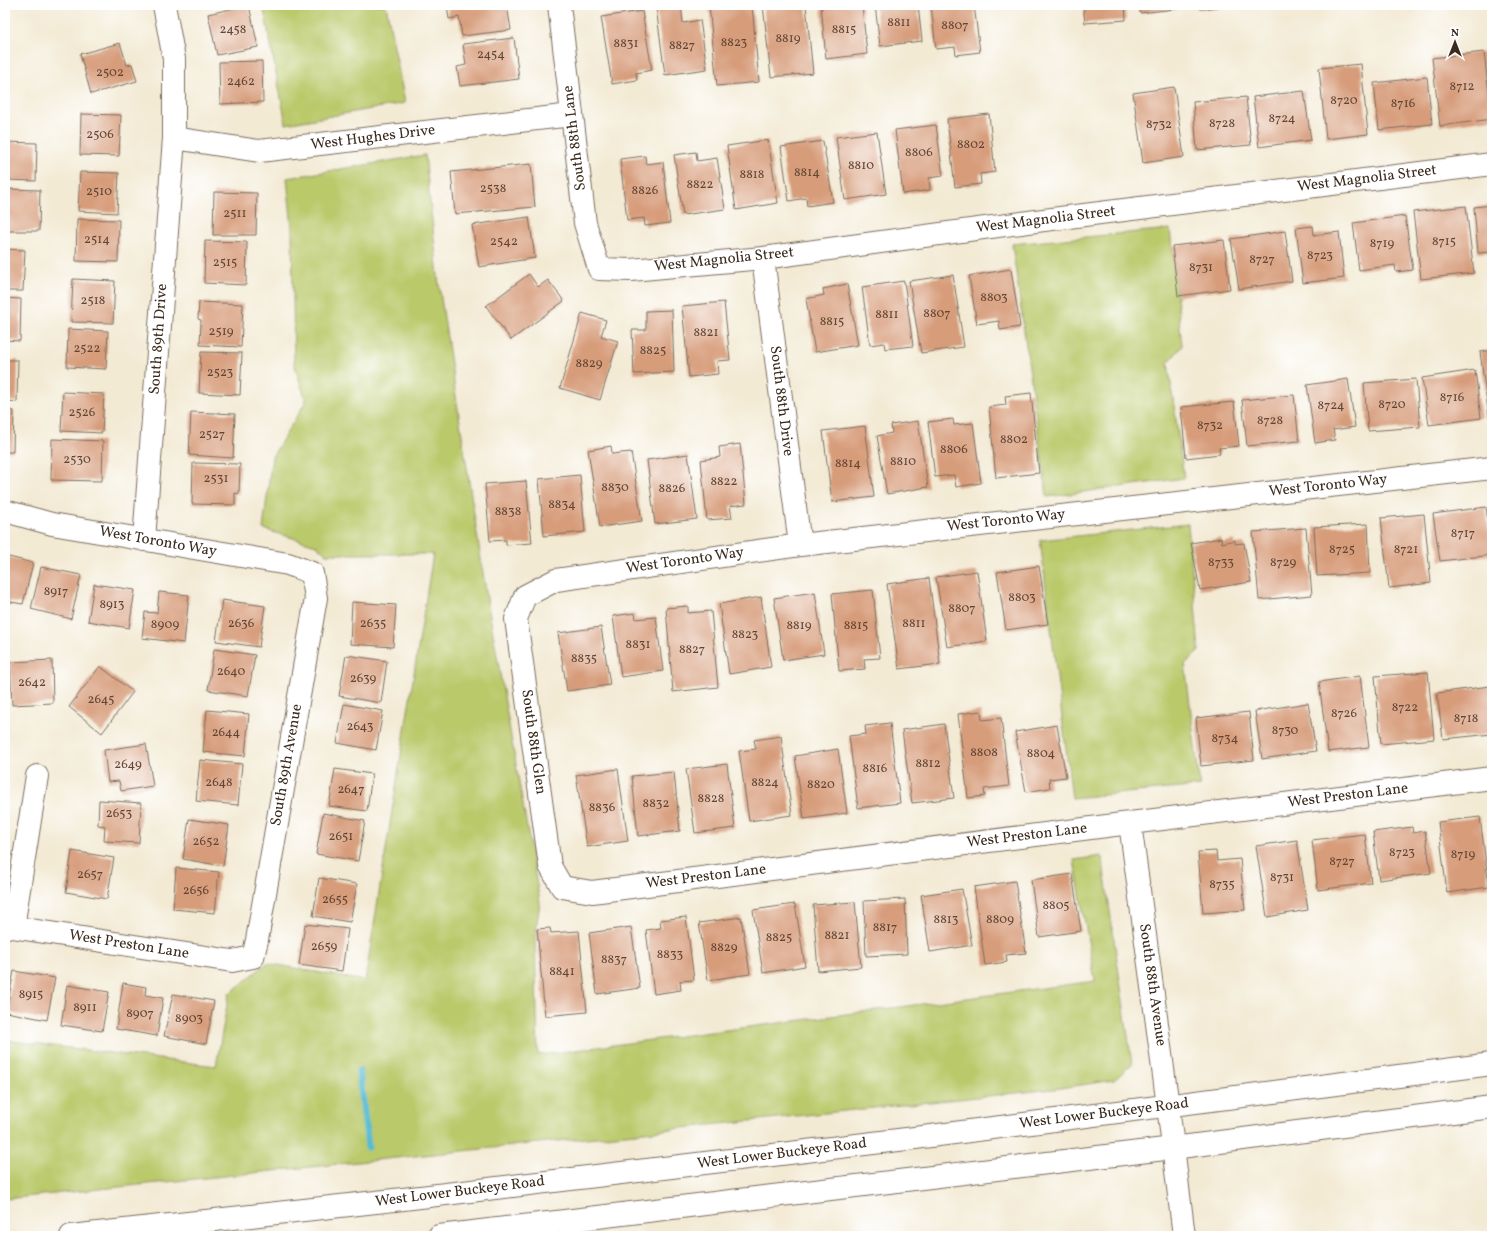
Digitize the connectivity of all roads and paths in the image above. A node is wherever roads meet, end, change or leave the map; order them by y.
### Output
1 (164, 5) edge
2 (559, 5) edge
3 (572, 115) junction
4 (174, 138) junction
5 (1492, 164) edge
6 (763, 258) junction
7 (599, 269) joint
8 (1492, 468) edge
9 (5, 511) edge
10 (144, 540) junction
11 (800, 544) junction
12 (312, 574) joint
13 (526, 596) joint
14 (37, 776) dead end
15 (1492, 778) edge
16 (1130, 822) junction
17 (562, 887) joint
18 (9, 927) edge
19 (253, 957) joint
20 (1492, 1064) edge
21 (1168, 1106) junction
22 (1492, 1107) edge
23 (1173, 1148) junction
24 (71, 1236) edge
25 (439, 1236) edge
26 (1184, 1236) edge

1 - 4 street, South 89th Drive
2 - 3 street, South 88th Lane
3 - 4 street, West Hughes Drive
3 - 7 street, South 88th Lane
4 - 10 street, South 89th Drive
5 - 6 street, West Magnolia Street
6 - 7 street, West Magnolia Street
6 - 11 street, South 88th Drive
8 - 11 street, West Toronto Way
9 - 10 street, West Toronto Way
10 - 12 street, West Toronto Way
11 - 13 street, West Toronto Way
12 - 19 street, South 89th Avenue
13 - 17 street, South 88th Glen
14 - 18 street
15 - 16 street, West Preston Lane
16 - 17 street, West Preston Lane
16 - 21 street, South 88th Avenue
18 - 19 street, West Preston Lane
20 - 21 street, West Lower Buckeye Road
21 - 23 street, South 88th Avenue
21 - 24 street, West Lower Buckeye Road
22 - 23 street
23 - 25 street
23 - 26 street, South 88th Avenue

